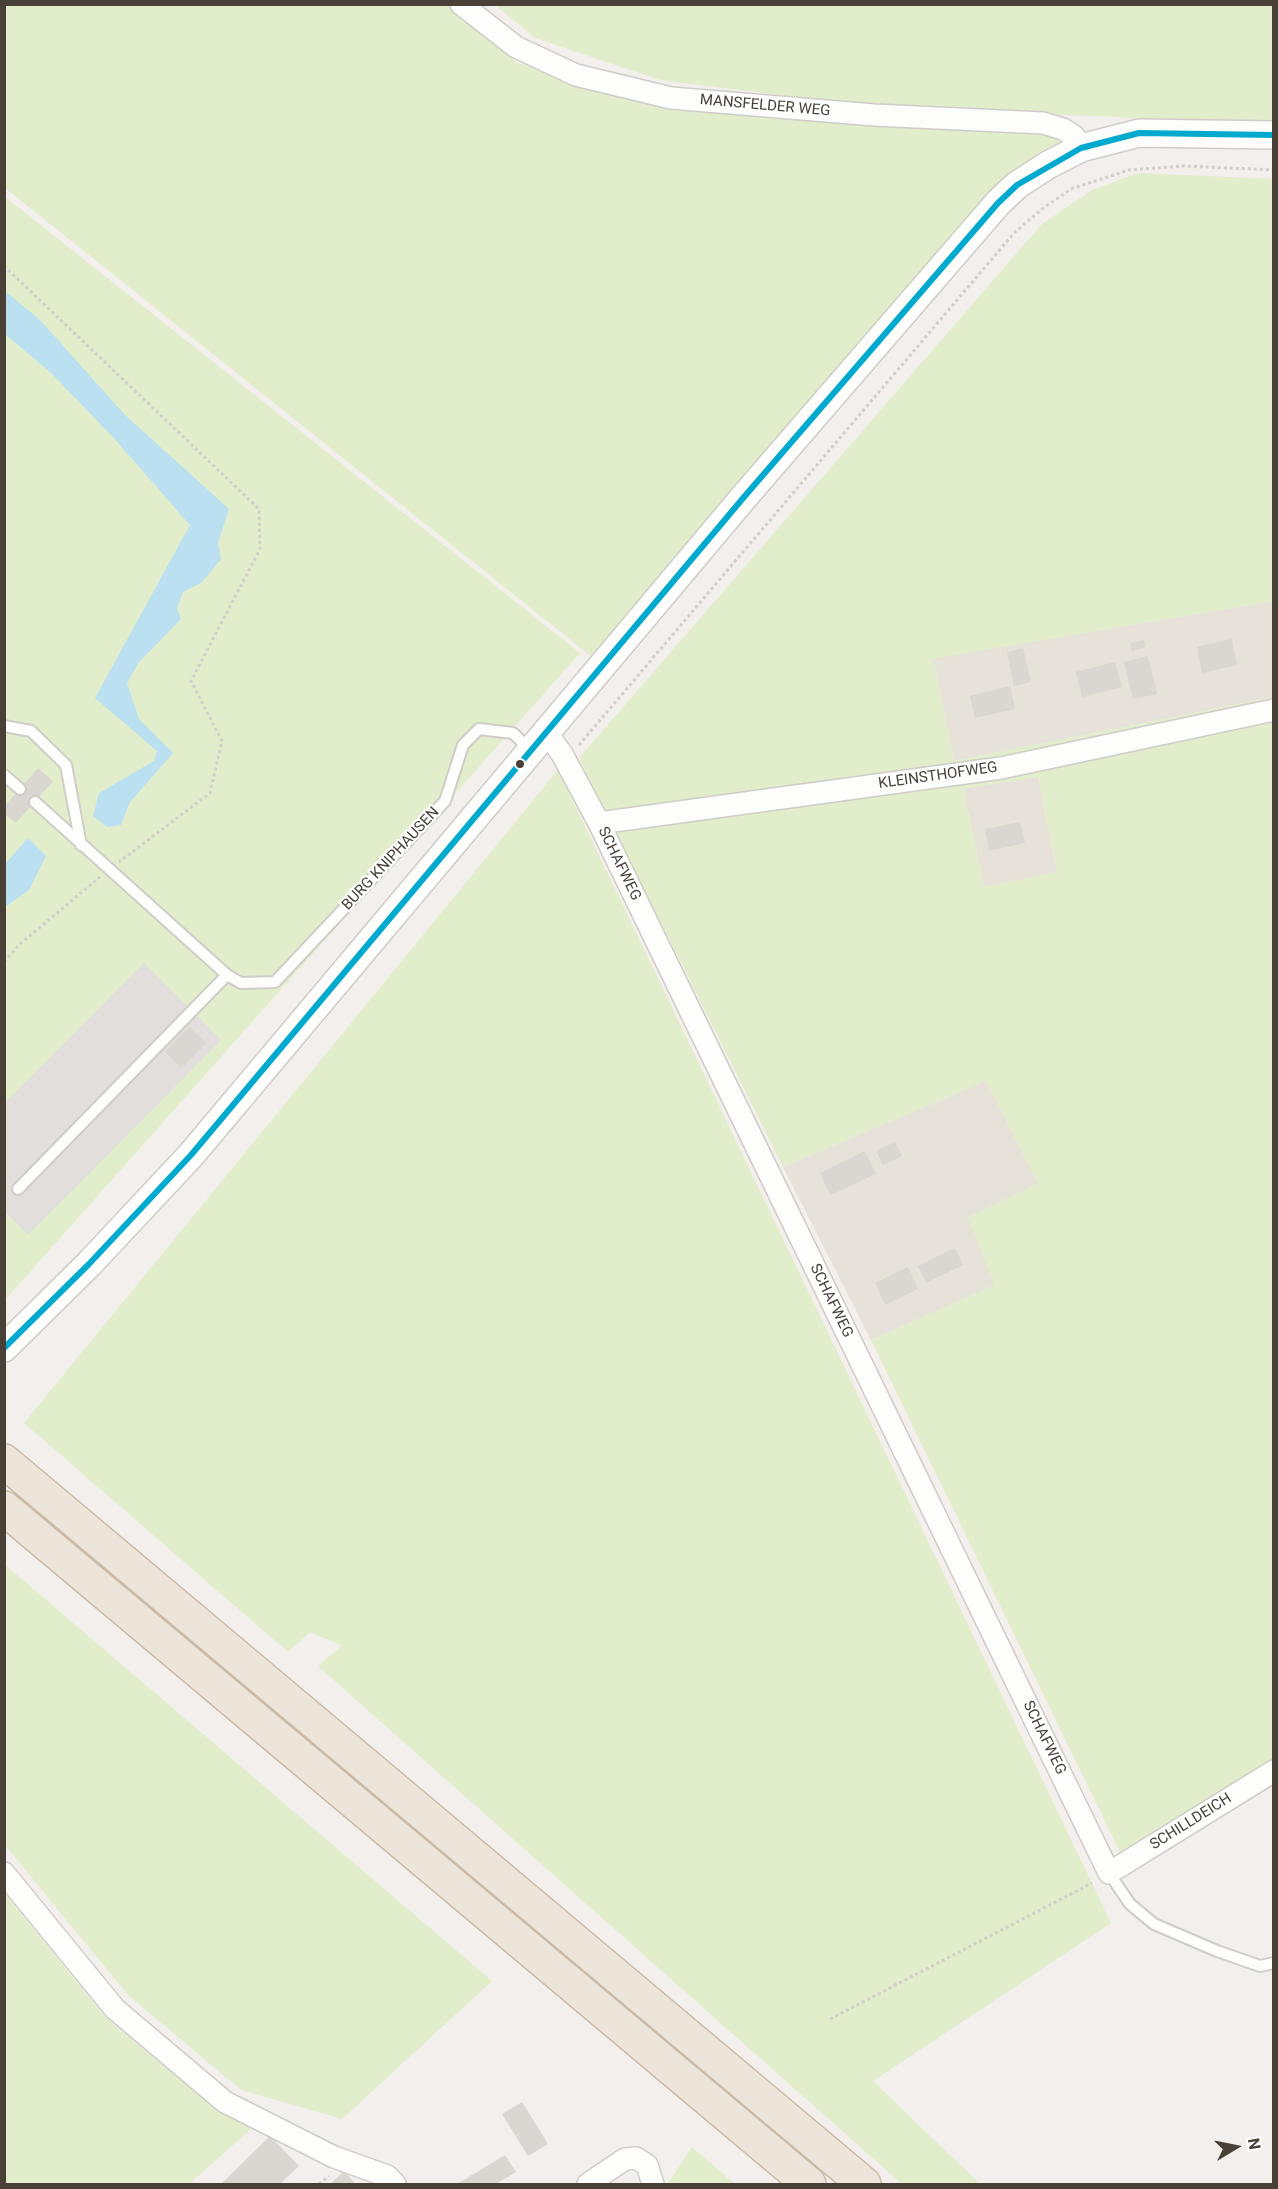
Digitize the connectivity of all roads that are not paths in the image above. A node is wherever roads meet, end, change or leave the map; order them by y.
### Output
1 (461, 4) edge
2 (1274, 135) edge
3 (1081, 148) junction
4 (1274, 710) edge
5 (4, 726) edge
6 (538, 741) junction
7 (4, 775) edge
8 (20, 789) dead end
9 (35, 802) dead end
10 (599, 823) junction
11 (81, 845) junction
12 (227, 975) junction
13 (18, 1189) dead end
14 (4, 1348) edge
15 (4, 1461) edge
16 (4, 1508) edge
17 (1274, 1771) edge
18 (4, 1873) edge
19 (1109, 1873) junction
20 (1274, 1963) edge
21 (395, 2184) edge
22 (588, 2184) edge
23 (653, 2184) edge
24 (809, 2184) edge
25 (864, 2184) edge

1 - 3 street, MANSFELDER WEG
2 - 3 street
3 - 6 street
4 - 10 street, KLEINSTHOFWEG
5 - 11 lane
6 - 10 street, SCHAFWEG
6 - 12 lane, BURG KNIPHAUSEN
6 - 14 street
7 - 8 lane
9 - 11 lane, BURG KNIPHAUSEN
10 - 19 street, SCHAFWEG
11 - 12 lane, BURG KNIPHAUSEN
12 - 13 lane
15 - 25 highway
16 - 24 highway
17 - 19 street, SCHILLDEICH
18 - 21 street
19 - 20 lane
22 - 23 street

